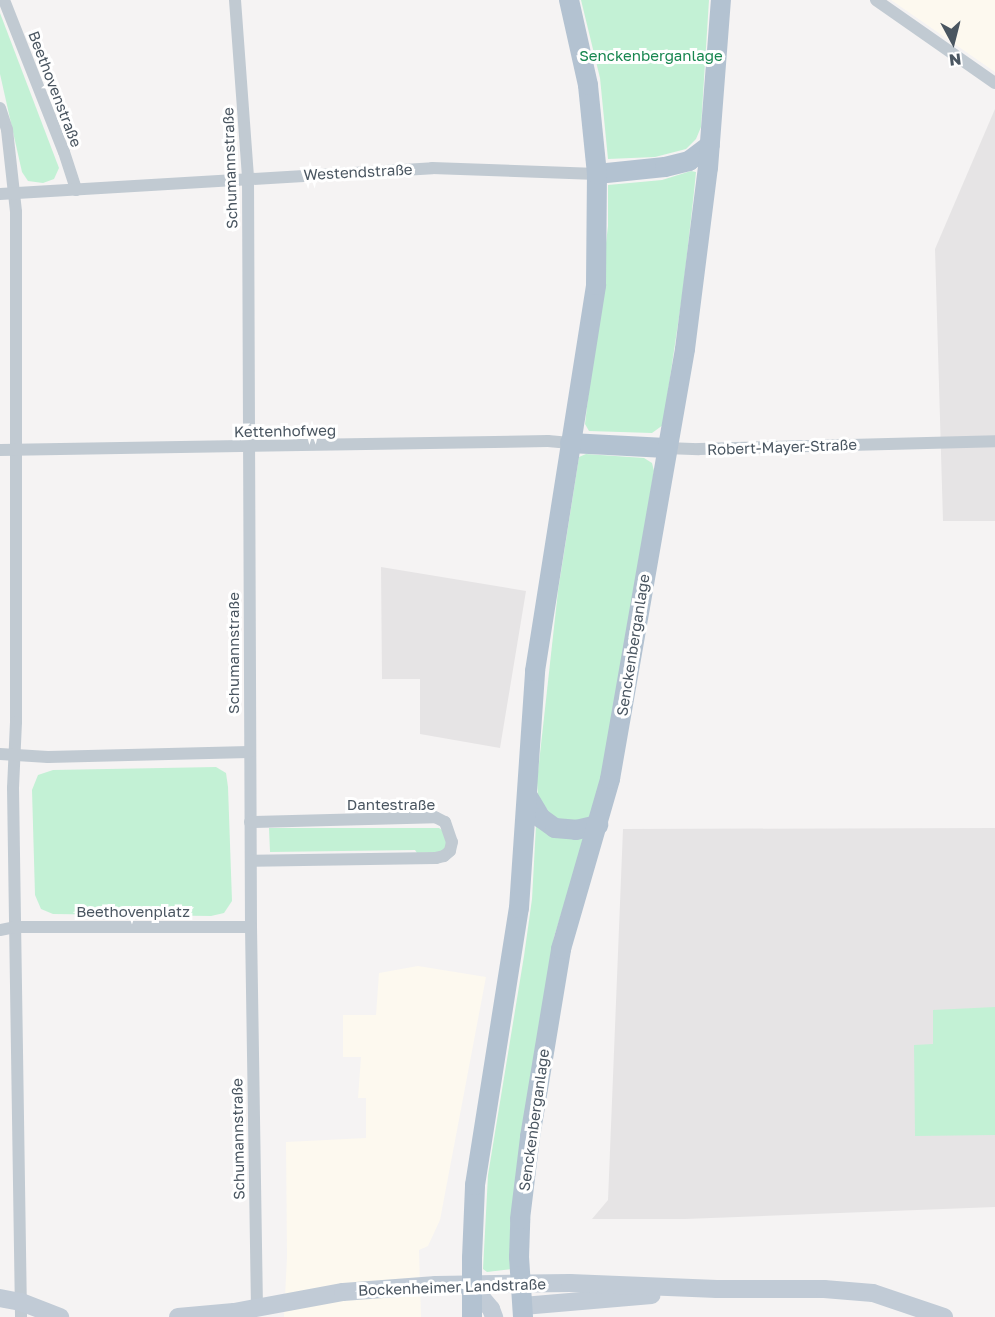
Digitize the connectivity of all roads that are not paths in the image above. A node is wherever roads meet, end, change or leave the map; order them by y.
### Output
1 (4, 0) edge
2 (235, 0) edge
3 (569, 0) edge
4 (721, 0) edge
5 (876, 0) edge
6 (995, 83) edge
7 (0, 108) edge
8 (710, 145) junction
9 (597, 174) junction
10 (248, 179) junction
11 (76, 190) junction
12 (15, 193) junction
13 (0, 194) edge
14 (995, 441) edge
15 (570, 443) junction
16 (248, 447) junction
17 (666, 448) junction
18 (0, 450) edge
19 (18, 450) junction
20 (249, 752) junction
21 (0, 754) edge
22 (16, 756) junction
23 (527, 795) junction
24 (250, 822) junction
25 (598, 825) junction
26 (0, 844) edge
27 (13, 844) junction
28 (251, 861) junction
29 (15, 927) junction
30 (250, 927) junction
31 (0, 930) edge
32 (520, 1284) junction
33 (471, 1285) junction
34 (692, 1289) junction
35 (0, 1298) edge
36 (257, 1306) junction
37 (21, 1309) edge
38 (523, 1312) edge
39 (60, 1317) edge
40 (178, 1317) edge
41 (472, 1317) edge
42 (494, 1317) edge
43 (944, 1317) edge

1 - 11 street, Beethovenstraße
2 - 10 street, Schumannstraße
3 - 9 main road
4 - 8 main road, Senckenberganlage
5 - 6 street
7 - 12 street
8 - 9 main road, Westendstraße
8 - 17 main road, Senckenberganlage
9 - 10 street, Westendstraße
9 - 15 main road
10 - 11 street, Westendstraße
10 - 16 street, Schumannstraße
11 - 12 street, Westendstraße
12 - 13 street, Westendstraße
12 - 19 street
14 - 17 street, Robert-Mayer-Straße
15 - 16 street, Kettenhofweg
15 - 17 main road, Robert-Mayer-Straße
15 - 23 main road
16 - 19 street, Kettenhofweg
16 - 20 street, Schumannstraße
17 - 25 main road, Senckenberganlage
18 - 19 street, Kettenhofweg
19 - 22 street
20 - 22 street
20 - 24 street, Schumannstraße
21 - 22 street
22 - 27 street
23 - 25 main road
23 - 33 main road
24 - 28 street, Schumannstraße
24 - 28 street, Dantestraße
25 - 32 main road, Senckenberganlage
26 - 27 street
27 - 29 street
28 - 30 street, Schumannstraße
29 - 30 street, Beethovenplatz
29 - 31 street, Beethovenplatz
29 - 37 street
30 - 36 street, Schumannstraße
32 - 33 street, Bockenheimer Landstraße
32 - 34 street, Bockenheimer Landstraße
32 - 38 main road, Senckenberganlage
33 - 36 street, Bockenheimer Landstraße
33 - 41 main road
33 - 42 street
34 - 38 street, Bockenheimer Landstraße
34 - 43 street, Bockenheimer Landstraße
35 - 37 street
36 - 40 street, Bockenheimer Landstraße
37 - 39 street

